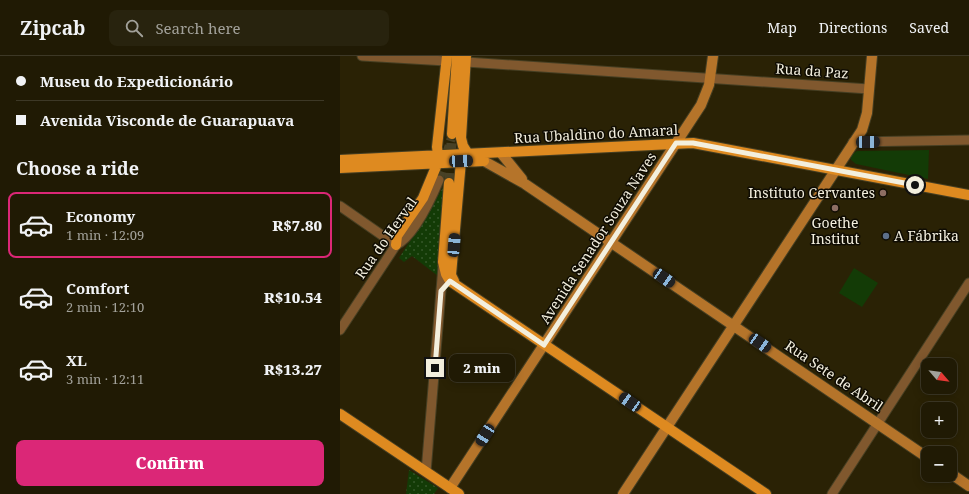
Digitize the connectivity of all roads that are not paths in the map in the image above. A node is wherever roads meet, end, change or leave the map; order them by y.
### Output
1 (362, 56) edge
2 (457, 56) edge
3 (713, 56) edge
4 (872, 56) edge
5 (446, 59) edge
6 (466, 59) edge
7 (711, 78) junction
8 (869, 88) junction
9 (452, 134) tunnel mouth
10 (969, 140) edge
11 (853, 142) junction
12 (676, 143) junction
13 (501, 153) junction
14 (468, 154) junction
15 (438, 159) junction
16 (340, 160) edge
17 (461, 161) junction
18 (484, 161) joint
19 (340, 168) edge
20 (834, 170) junction
21 (444, 181) joint
22 (526, 184) junction
23 (969, 194) edge
24 (340, 206) edge
25 (611, 242) junction
26 (396, 245) junction
27 (443, 262) junction
28 (453, 283) junction
29 (969, 283) edge
30 (441, 291) junction
31 (733, 325) junction
32 (340, 330) edge
33 (544, 345) junction
34 (340, 414) edge
35 (878, 423) junction
36 (667, 427) junction
37 (921, 453) edge
38 (426, 472) junction
39 (957, 478) edge
40 (969, 486) edge
41 (455, 491) edge
42 (623, 494) edge
43 (766, 494) edge
44 (832, 494) edge

1 - 5 street
2 - 9 main road
3 - 7 main road, Avenida Senador Souza Naves
4 - 8 main road
5 - 15 main road
6 - 7 street, Rua da Paz
6 - 14 main road
7 - 8 street, Rua da Paz
7 - 12 main road, Avenida Senador Souza Naves
8 - 11 main road
10 - 11 street
11 - 20 main road
12 - 13 main road, Rua Ubaldino do Amaral
12 - 20 main road, Rua Ubaldino do Amaral
12 - 25 main road, Avenida Senador Souza Naves
13 - 14 main road, Rua Ubaldino do Amaral
13 - 22 main road
14 - 15 main road, Rua Ubaldino do Amaral
15 - 16 main road, Rua Ubaldino do Amaral
15 - 17 main road, Rua Ubaldino do Amaral
15 - 19 main road, Rua Ubaldino do Amaral
15 - 26 main road
17 - 18 main road, Rua Ubaldino do Amaral
17 - 28 main road
18 - 22 main road, Rua Sete de Abril
20 - 23 main road, Rua Ubaldino do Amaral
20 - 31 main road
21 - 26 street, Rua do Herval
21 - 27 main road
22 - 25 main road, Rua Sete de Abril
24 - 26 street
25 - 31 main road, Rua Sete de Abril
25 - 33 main road, Avenida Senador Souza Naves
26 - 32 street, Rua do Herval
27 - 28 main road
27 - 30 street
28 - 30 street
28 - 33 main road
29 - 35 street
30 - 38 street
31 - 35 main road, Rua Sete de Abril
31 - 36 main road
33 - 36 main road
33 - 41 main road, Avenida Senador Souza Naves
34 - 38 main road
35 - 37 main road, Rua Sete de Abril
35 - 44 street
36 - 42 main road
36 - 43 main road
38 - 41 main road
39 - 40 main road

